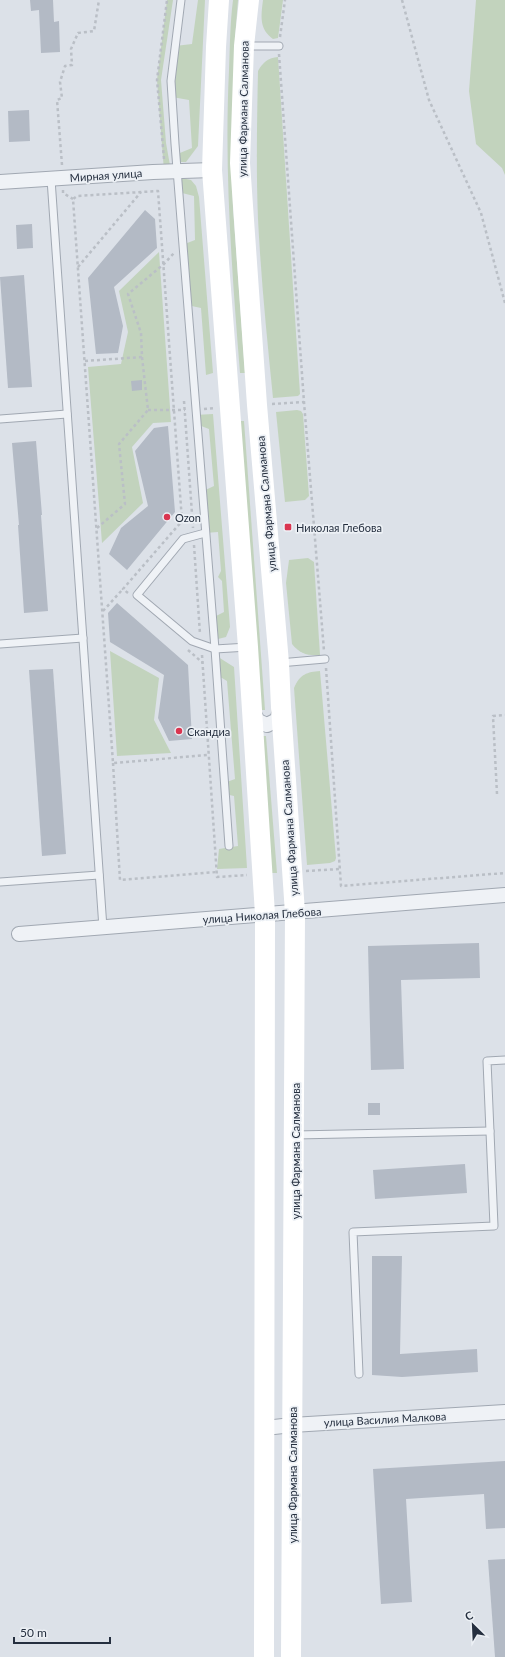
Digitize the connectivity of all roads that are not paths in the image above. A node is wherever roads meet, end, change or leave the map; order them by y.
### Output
1 (181, 0) edge
2 (220, 0) edge
3 (249, 0) edge
4 (244, 46) junction
5 (279, 46) road end
6 (212, 170) junction
7 (176, 171) junction
8 (57, 178) junction
9 (0, 182) edge
10 (67, 414) junction
11 (0, 419) edge
12 (205, 533) junction
13 (83, 638) junction
14 (0, 644) edge
15 (248, 647) junction
16 (215, 649) junction
17 (325, 659) road end
18 (279, 663) junction
19 (281, 707) junction
20 (252, 709) junction
21 (229, 846) dead end
22 (99, 875) junction
23 (0, 882) edge
24 (505, 895) edge
25 (295, 913) junction
26 (265, 914) junction
27 (103, 928) junction
28 (19, 934) dead end
29 (505, 1060) edge
30 (490, 1131) junction
31 (295, 1135) junction
32 (359, 1374) dead end
33 (505, 1412) edge
34 (292, 1425) junction
35 (265, 1428) junction
36 (264, 1657) edge
37 (291, 1657) edge

1 - 7 lane
2 - 6 street
3 - 4 street, улица Фармана Салманова
4 - 5 lane
4 - 18 street, улица Фармана Салманова
6 - 7 street, Мирная улица
6 - 15 street
7 - 8 street, Мирная улица
7 - 12 lane
8 - 9 street, Мирная улица
8 - 10 lane
10 - 11 lane
10 - 13 lane
12 - 16 lane
12 - 16 lane
13 - 14 lane
13 - 22 lane
15 - 16 lane
15 - 20 street
16 - 21 lane
17 - 18 lane
18 - 19 street, улица Фармана Салманова
19 - 20 street
19 - 25 street, улица Фармана Салманова
20 - 26 street
22 - 23 lane
22 - 27 lane
24 - 25 street, улица Николая Глебова
25 - 26 street, улица Николая Глебова
25 - 31 street, улица Фармана Салманова
26 - 27 street, улица Николая Глебова
26 - 35 street
27 - 28 street, улица Николая Глебова
29 - 30 lane
30 - 31 lane
30 - 32 lane
31 - 34 street, улица Фармана Салманова
33 - 34 street, улица Василия Малкова
34 - 35 street, улица Василия Малкова
34 - 37 street, улица Фармана Салманова
35 - 36 street

